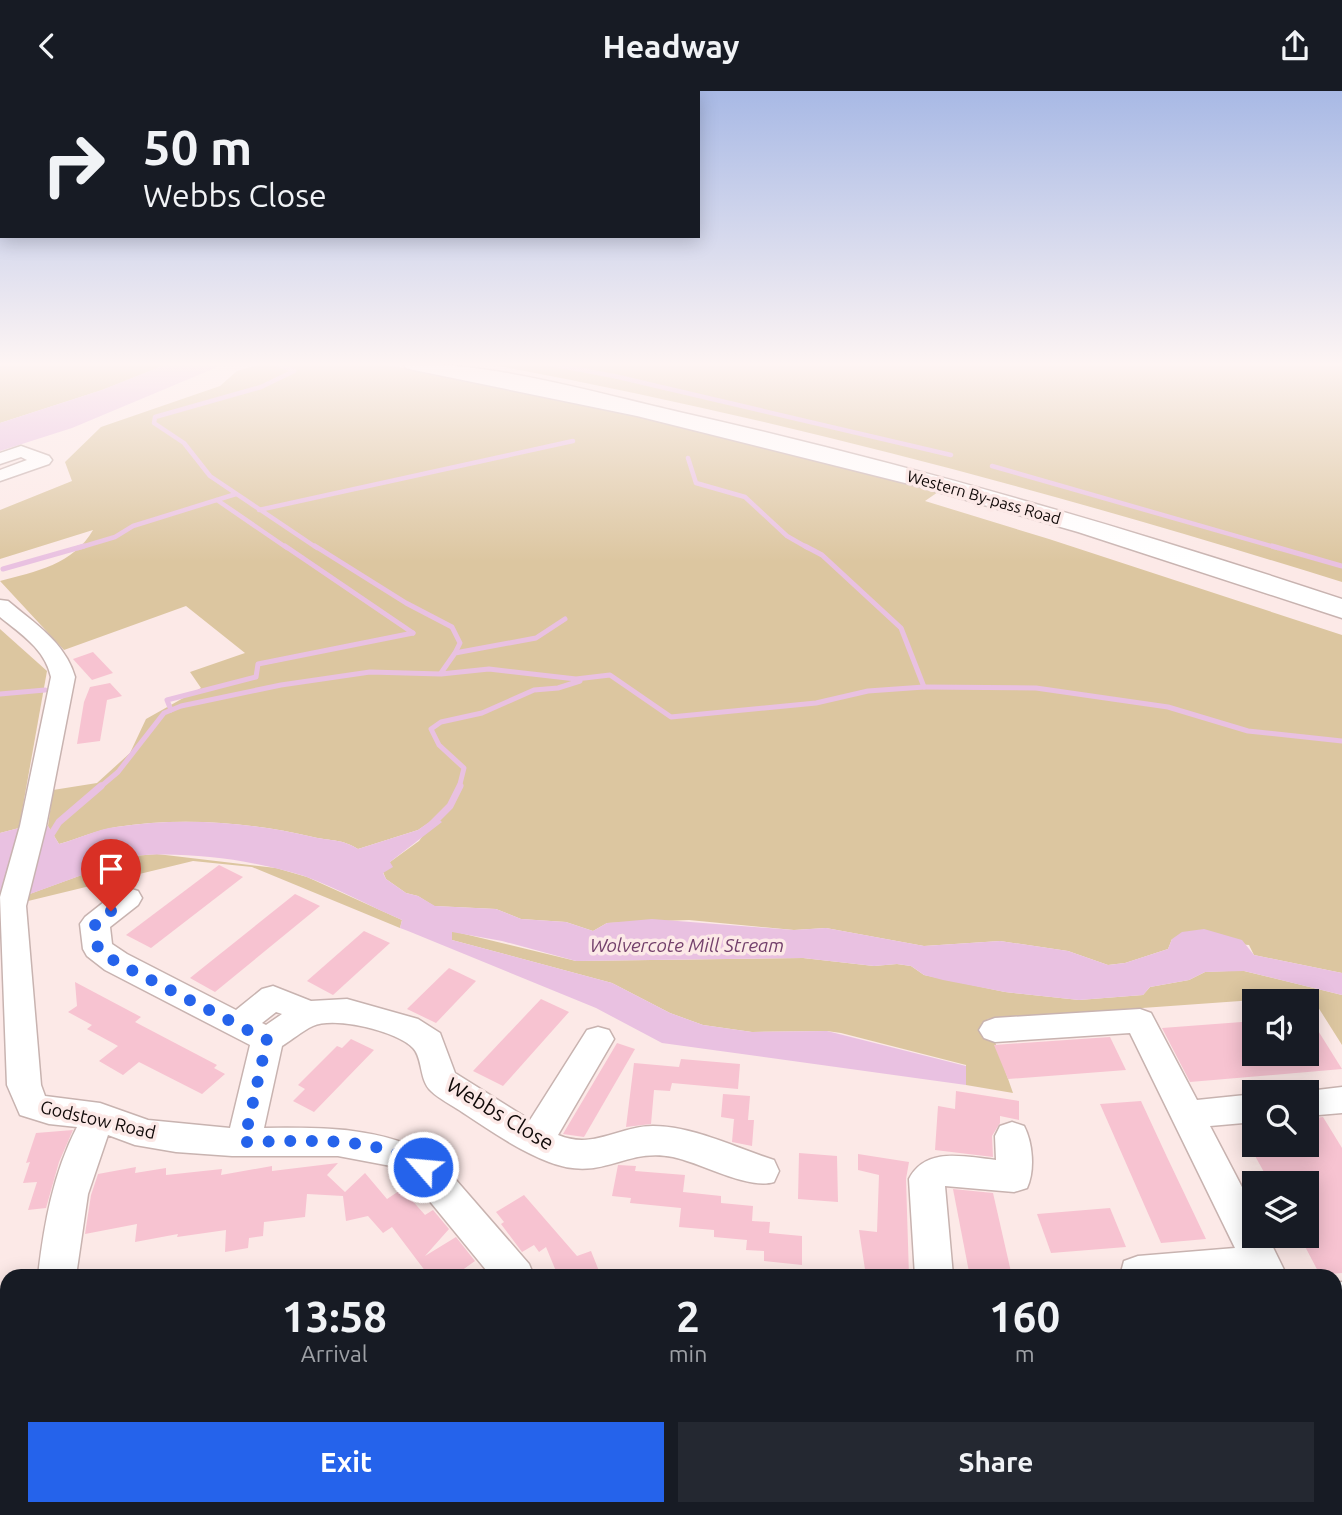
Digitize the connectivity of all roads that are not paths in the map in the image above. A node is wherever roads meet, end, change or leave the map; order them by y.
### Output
1 (722, 429) edge
2 (772, 429) edge
3 (0, 459) edge
4 (0, 476) edge
5 (1342, 590) edge
6 (0, 606) edge
7 (1342, 609) edge
8 (128, 898) dead end
9 (12, 905) joint
10 (995, 1030) dead end
11 (253, 1032) junction
12 (598, 1039) dead end
13 (11, 1079) edge
14 (1342, 1100) edge
15 (1319, 1102) edge
16 (1242, 1109) edge
17 (1187, 1114) junction
18 (100, 1117) junction
19 (1012, 1136) dead end
20 (537, 1139) junction
21 (244, 1142) junction
22 (761, 1171) dead end
23 (927, 1179) joint
24 (58, 1269) edge
25 (509, 1269) edge
26 (933, 1269) edge
27 (1265, 1269) edge

1 - 7 highway, Western By-pass Road
2 - 5 highway, Western By-pass Road
3 - 4 street
6 - 9 street, Godstow Road
8 - 11 street
9 - 13 street, Godstow Road
10 - 17 street
11 - 20 street, Webbs Close
11 - 21 street
12 - 20 street
13 - 18 street, Godstow Road
14 - 15 street
16 - 17 street
17 - 27 street
18 - 21 street, Godstow Road
18 - 24 street
19 - 23 street
20 - 22 street, Webbs Close
21 - 25 street, Godstow Road
23 - 26 street

